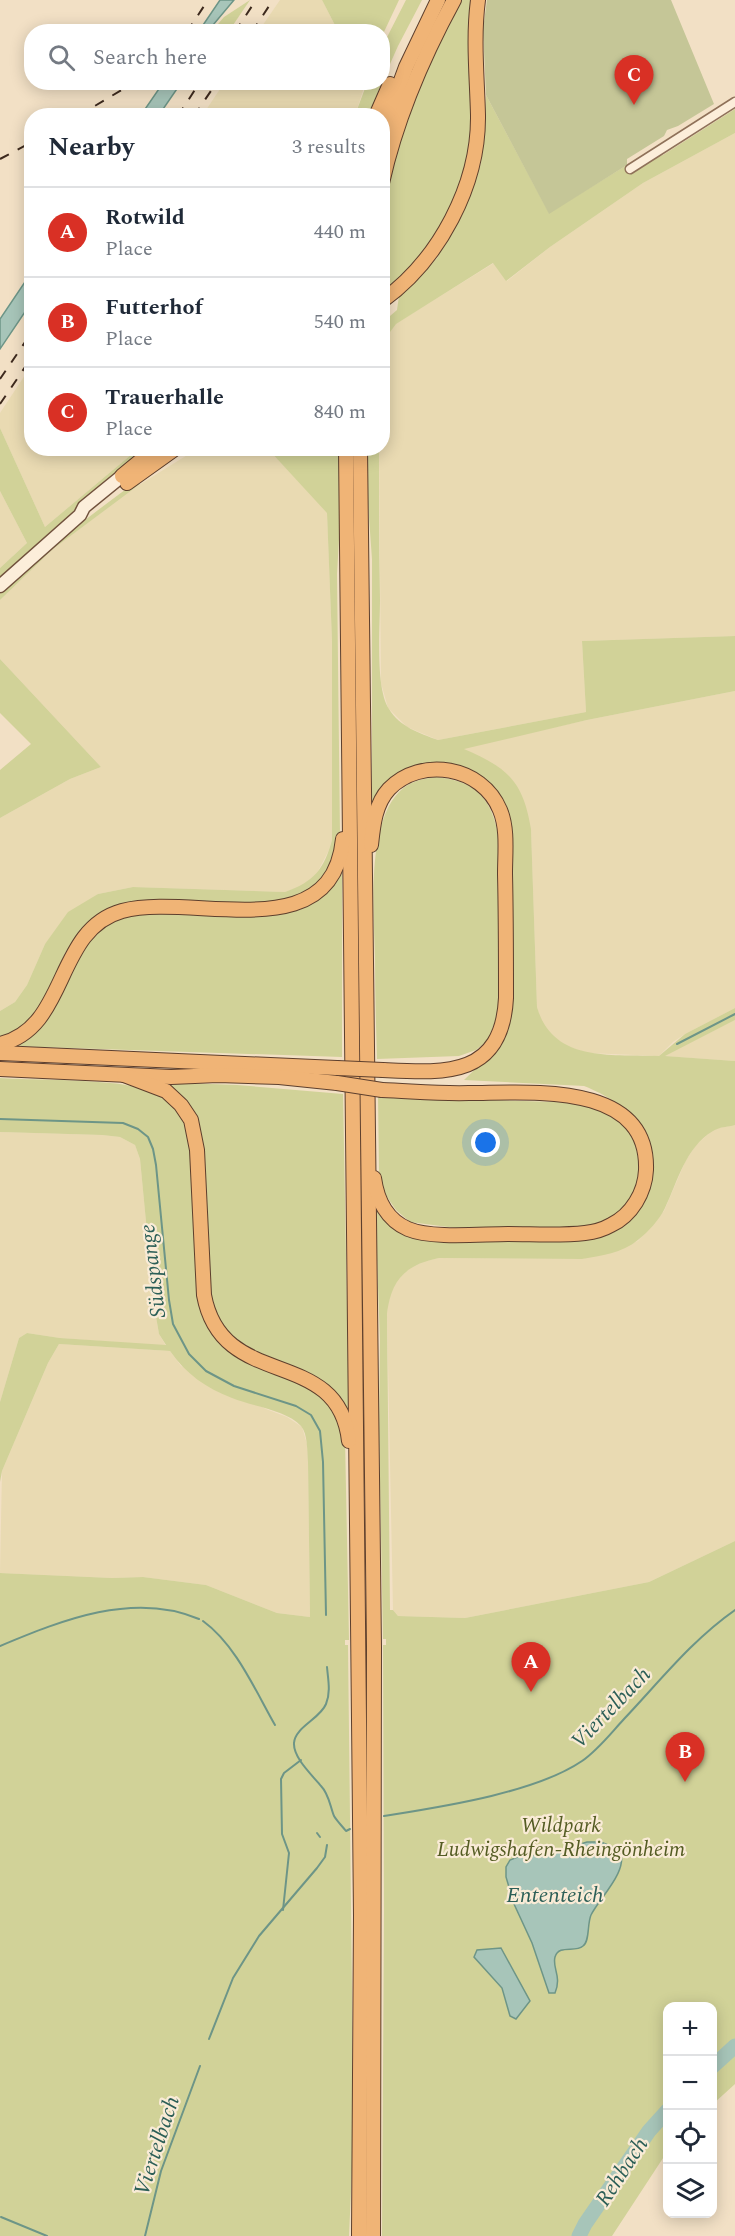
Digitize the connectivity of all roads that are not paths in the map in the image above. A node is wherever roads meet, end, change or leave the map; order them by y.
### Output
1 (438, 0) edge
2 (454, 0) edge
3 (478, 0) edge
4 (406, 67) junction
5 (390, 84) edge
6 (387, 90) edge
7 (735, 102) edge
8 (380, 108) edge
9 (390, 110) edge
10 (390, 155) edge
11 (630, 169) dead end
12 (390, 295) edge
13 (148, 456) edge
14 (163, 456) edge
15 (346, 456) edge
16 (360, 456) edge
17 (125, 480) junction
18 (0, 586) edge
19 (350, 805) junction
20 (364, 864) junction
21 (0, 1044) edge
22 (0, 1053) edge
23 (0, 1069) edge
24 (124, 1075) junction
25 (368, 1147) junction
26 (356, 1474) junction
27 (359, 2236) edge
28 (373, 2236) edge

1 - 4 highway
2 - 10 highway
3 - 12 highway
4 - 5 highway
4 - 9 highway
6 - 8 highway
7 - 11 street
13 - 17 highway
14 - 17 highway
15 - 19 highway
16 - 20 highway
17 - 18 main road
19 - 21 highway
19 - 26 highway
20 - 22 highway, bridge
20 - 25 highway
23 - 24 highway
24 - 25 highway, bridge
24 - 26 highway
25 - 28 highway
26 - 27 highway

